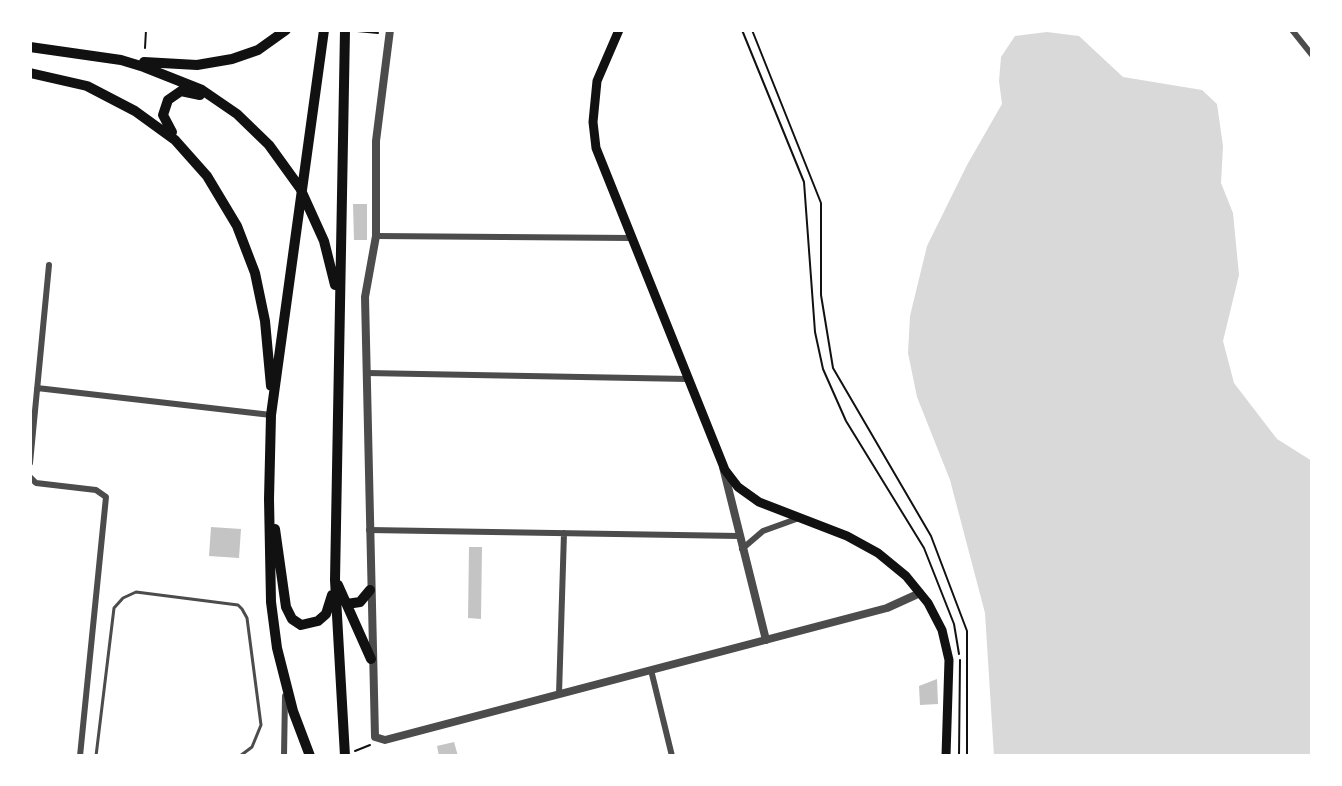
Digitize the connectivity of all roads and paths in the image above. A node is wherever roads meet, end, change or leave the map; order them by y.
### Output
1 (146, 30) edge
2 (286, 30) edge
3 (324, 30) edge
4 (345, 30) edge
5 (356, 30) edge
6 (619, 30) edge
7 (742, 30) edge
8 (752, 30) edge
9 (1292, 30) edge
10 (389, 32) edge
11 (30, 47) edge
12 (145, 48) dead end
13 (1312, 55) edge
14 (121, 60) junction
15 (30, 73) edge
16 (224, 105) junction
17 (221, 197) junction
18 (376, 236) junction
19 (631, 238) junction
20 (49, 265) dead end
21 (338, 308) junction
22 (367, 373) junction
23 (688, 379) junction
24 (37, 388) junction
25 (271, 415) junction
26 (721, 459) junction
27 (30, 463) edge
28 (30, 477) edge
29 (269, 499) junction
30 (799, 518) junction
31 (369, 530) junction
32 (564, 533) junction
33 (739, 536) junction
34 (742, 549) junction
35 (335, 580) junction
36 (370, 590) junction
37 (920, 593) junction
38 (347, 604) junction
39 (766, 640) junction
40 (371, 659) junction
41 (651, 670) junction
42 (285, 685) junction
43 (559, 694) junction
44 (375, 737) junction
45 (345, 755) edge
46 (80, 756) edge
47 (96, 756) edge
48 (240, 756) edge
49 (284, 756) edge
50 (310, 756) edge
51 (672, 756) edge
52 (946, 756) edge
53 (959, 756) edge
54 (967, 756) edge

1 - 12 path
2 - 14 main road
3 - 25 main road
4 - 21 main road
5 - 10 path
6 - 19 main road
7 - 53 path
8 - 54 path
9 - 13 street
10 - 18 street
11 - 14 main road
14 - 16 main road
15 - 17 main road
16 - 17 main road
16 - 21 main road
17 - 25 main road
18 - 19 street
18 - 22 street
19 - 23 main road
20 - 24 street
21 - 35 main road
22 - 23 street
22 - 31 street
23 - 26 main road
24 - 25 street
24 - 27 street
25 - 29 main road
26 - 30 main road
26 - 33 street
28 - 46 street
29 - 35 main road
29 - 42 main road
30 - 34 street
30 - 37 main road
31 - 32 street
31 - 36 street
32 - 33 street
32 - 43 street
33 - 34 street
34 - 39 street
35 - 38 main road
35 - 45 main road
36 - 38 main road
36 - 40 street
37 - 39 street
37 - 52 main road
38 - 40 main road
39 - 41 street
40 - 44 street
41 - 43 street
41 - 51 street
42 - 49 street
42 - 50 main road
43 - 44 street
44 - 45 path
47 - 48 lane

